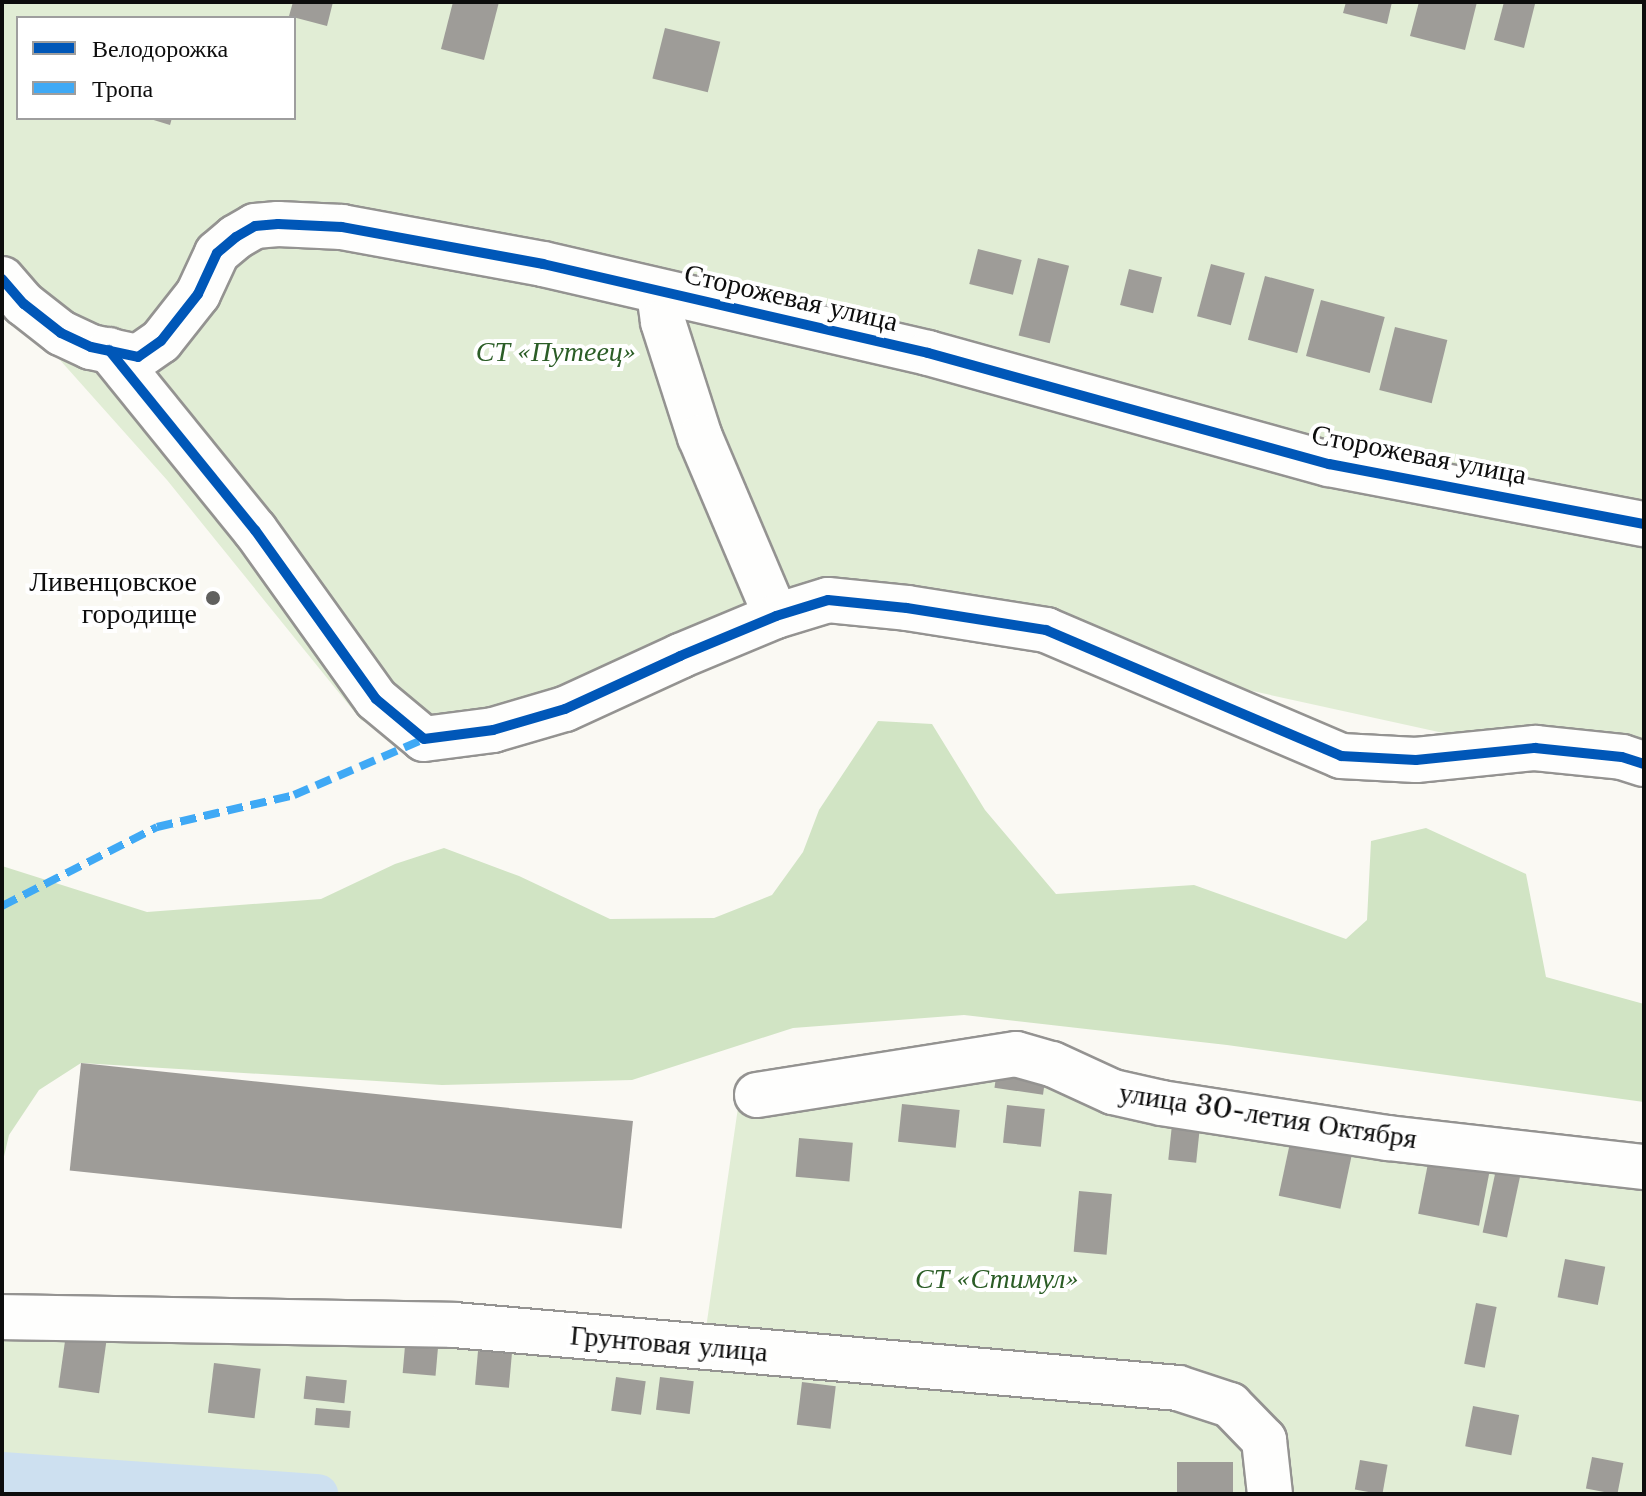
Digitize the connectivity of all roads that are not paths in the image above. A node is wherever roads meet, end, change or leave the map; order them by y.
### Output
1 (2, 279) edge
2 (659, 293) junction
3 (109, 350) junction
4 (1644, 524) edge
5 (776, 616) junction
6 (1644, 764) edge
7 (757, 1095) dead end
8 (1644, 1167) edge
9 (2, 1317) edge
10 (1270, 1494) edge

1 - 3 street, Сторожевая улица
2 - 3 street, Сторожевая улица
2 - 4 street, Сторожевая улица
2 - 5 street
3 - 5 street
5 - 6 street
7 - 8 street, улица 30-летия Октября
9 - 10 street, Грунтовая улица

